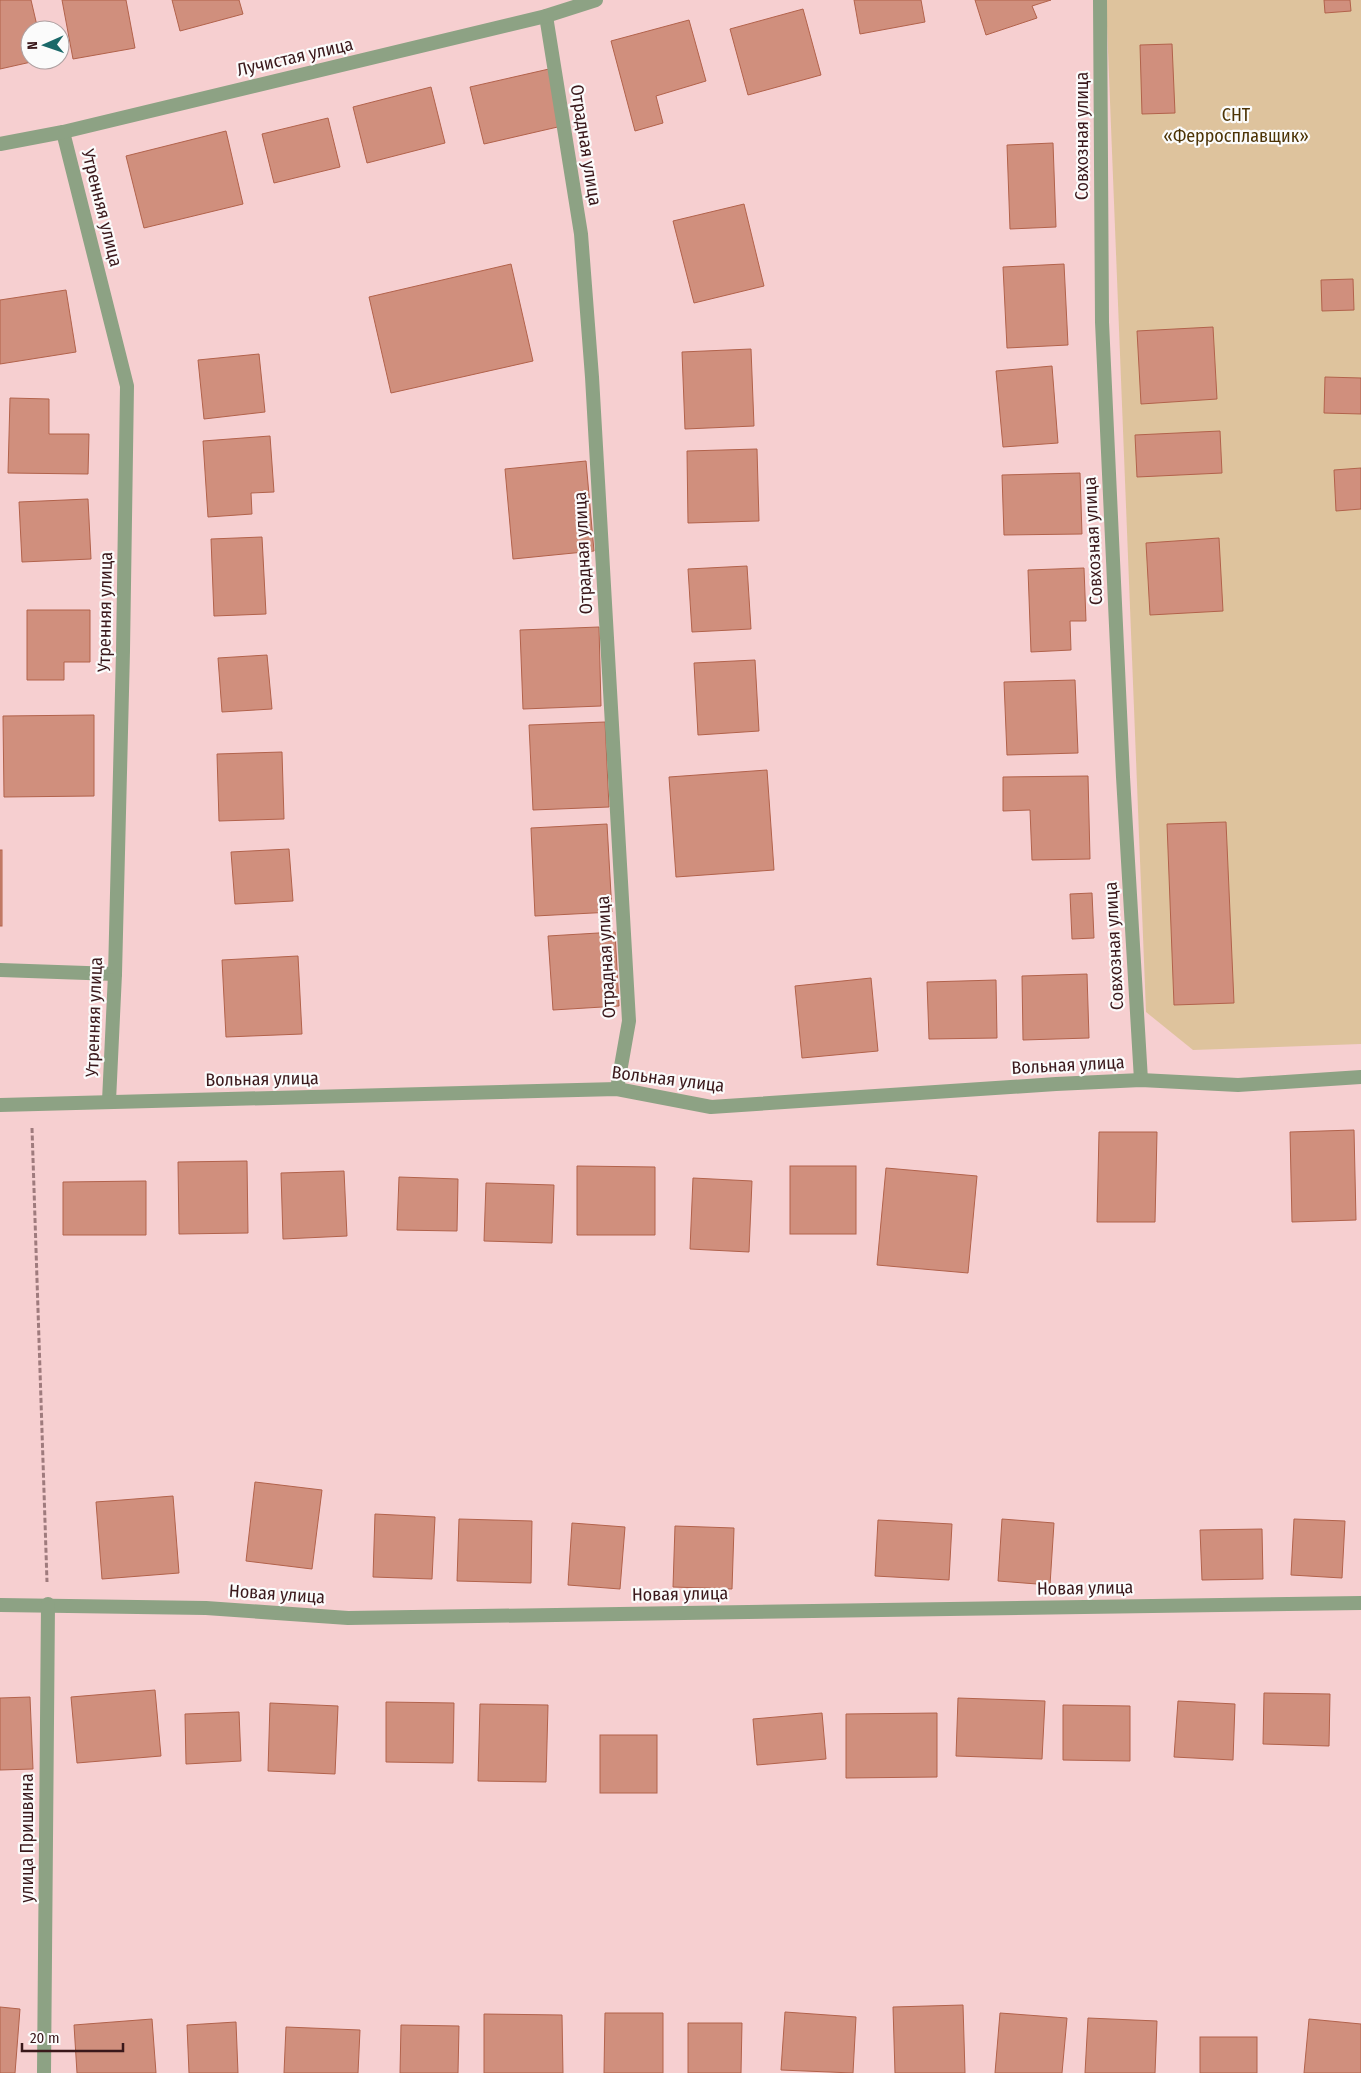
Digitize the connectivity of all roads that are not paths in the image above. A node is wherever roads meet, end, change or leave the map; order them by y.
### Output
1 (596, 0) edge
2 (1100, 0) edge
3 (546, 16) junction
4 (63, 132) junction
5 (0, 144) edge
6 (0, 970) edge
7 (115, 974) junction
8 (1361, 1077) edge
9 (1141, 1080) junction
10 (617, 1089) junction
11 (109, 1101) junction
12 (0, 1105) edge
13 (1361, 1603) edge
14 (48, 1604) junction
15 (0, 1605) edge
16 (44, 2073) edge

1 - 3 street, Лучистая улица
2 - 9 street, Совхозная улица
3 - 4 street, Лучистая улица
3 - 10 street, Отрадная улица
4 - 5 street, Лучистая улица
4 - 7 street, Утренняя улица
6 - 7 street
7 - 11 street, Утренняя улица
8 - 9 street, Вольная улица
9 - 10 street, Вольная улица
10 - 11 street, Вольная улица
11 - 12 street, Вольная улица
13 - 14 street, Новая улица
14 - 15 street, Новая улица
14 - 16 street, улица Пришвина

